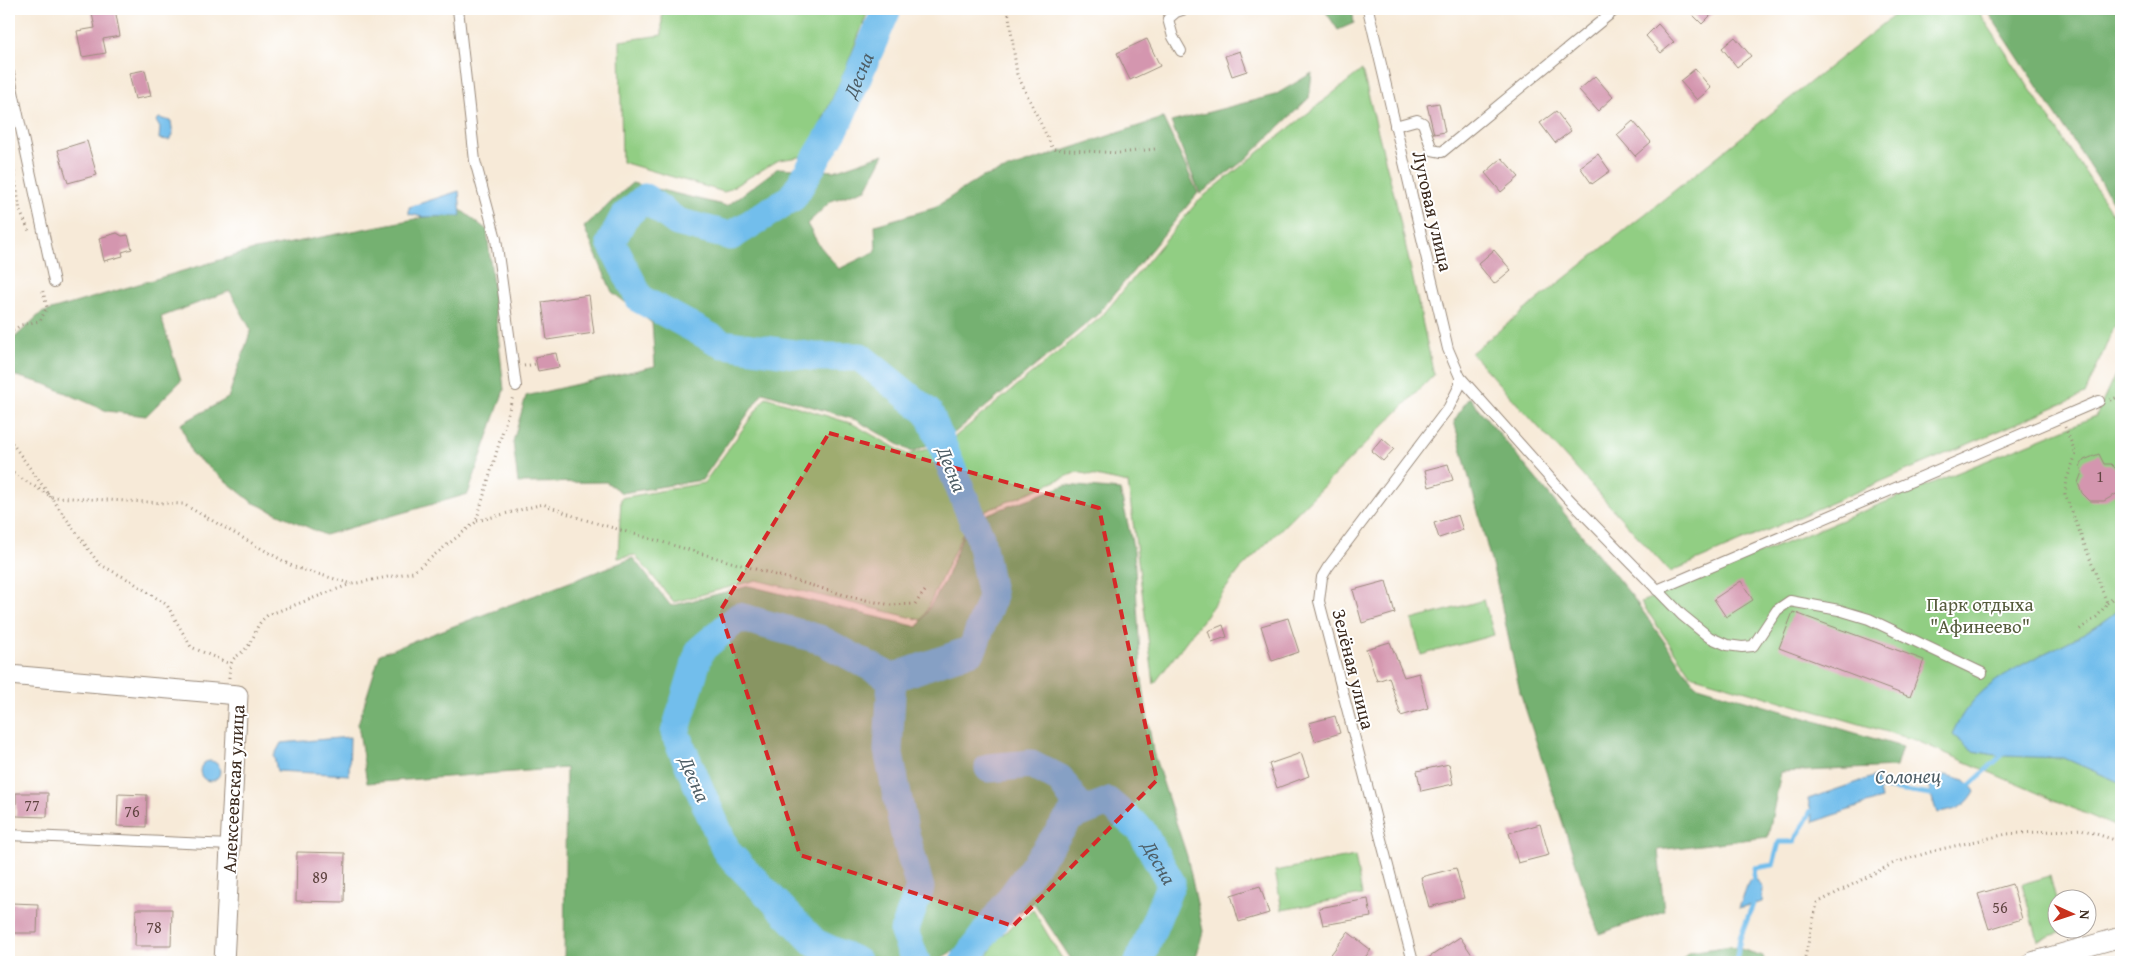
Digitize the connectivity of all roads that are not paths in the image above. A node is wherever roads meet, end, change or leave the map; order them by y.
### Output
1 (458, 9) edge
2 (1185, 9) edge
3 (1368, 9) edge
4 (1616, 9) edge
5 (1181, 51) dead end
6 (9, 73) edge
7 (1395, 126) junction
8 (54, 282) dead end
9 (1460, 377) junction
10 (516, 386) road end
11 (2099, 401) dead end
12 (1657, 590) junction
13 (1982, 673) dead end
14 (9, 675) edge
15 (9, 835) edge
16 (230, 845) junction
17 (2121, 937) edge
18 (224, 962) edge
19 (1413, 962) edge
20 (2032, 962) edge

1 - 10 lane
2 - 5 lane
3 - 7 lane, Луговая улица
4 - 7 lane
6 - 8 lane
7 - 9 lane, Луговая улица
9 - 12 lane, Луговая улица
9 - 19 lane, Зелёная улица
11 - 12 lane
12 - 13 lane, Луговая улица
14 - 16 street, Алексеевская улица
15 - 16 lane
16 - 18 street, Алексеевская улица
17 - 20 street

